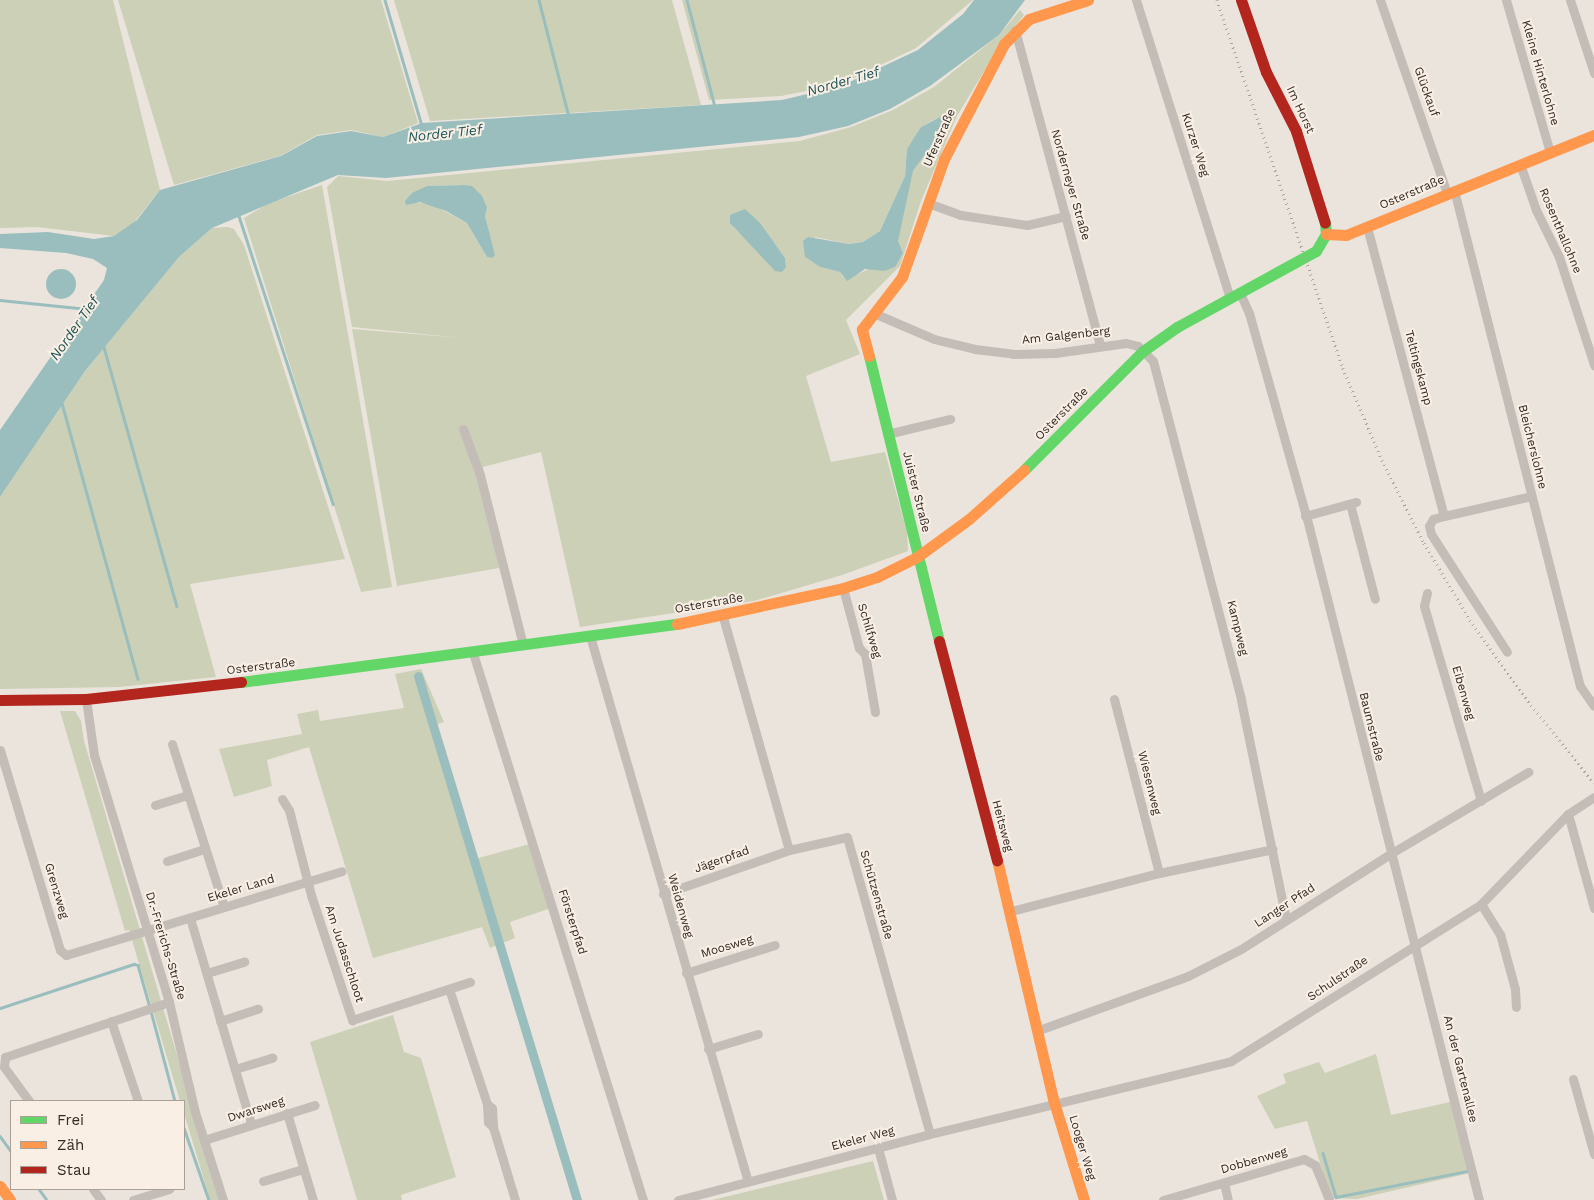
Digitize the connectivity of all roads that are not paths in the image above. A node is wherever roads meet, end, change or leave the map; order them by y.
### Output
1 (1088, 0) edge
2 (1136, 0) edge
3 (1241, 0) edge
4 (1380, 0) edge
5 (1506, 0) edge
6 (1570, 0) edge
7 (1016, 30) junction
8 (1594, 73) edge
9 (1594, 135) edge
10 (1550, 152) junction
11 (1520, 164) junction
12 (1451, 191) junction
13 (928, 204) junction
14 (1066, 216) junction
15 (1368, 226) junction
16 (1326, 234) junction
17 (1235, 295) junction
18 (876, 314) junction
19 (862, 329) joint
20 (1100, 346) junction
21 (1143, 351) junction
22 (1594, 365) edge
23 (950, 419) dead end
24 (463, 429) dead end
25 (887, 434) junction
26 (1531, 496) junction
27 (1306, 516) junction
28 (1444, 516) junction
29 (917, 557) junction
30 (843, 588) junction
31 (1427, 593) dead end
32 (1375, 599) dead end
33 (723, 617) junction
34 (590, 636) junction
35 (524, 645) junction
36 (1507, 652) dead end
37 (473, 653) junction
38 (86, 699) junction
39 (1114, 699) dead end
40 (0, 700) edge
41 (1594, 706) edge
42 (875, 712) dead end
43 (172, 744) dead end
44 (0, 750) edge
45 (1528, 772) dead end
46 (187, 795) junction
47 (1594, 797) edge
48 (282, 799) dead end
49 (1481, 801) junction
50 (156, 806) dead end
51 (1568, 814) junction
52 (204, 849) junction
53 (789, 850) junction
54 (1273, 850) junction
55 (1390, 854) junction
56 (167, 862) dead end
57 (342, 870) dead end
58 (1159, 873) junction
59 (308, 881) junction
60 (663, 894) junction
61 (1481, 904) junction
62 (224, 907) junction
63 (1594, 908) edge
64 (1011, 911) junction
65 (190, 918) junction
66 (1286, 919) junction
67 (148, 932) junction
68 (1414, 944) junction
69 (775, 945) dead end
70 (244, 962) dead end
71 (207, 973) junction
72 (686, 973) junction
73 (470, 982) dead end
74 (449, 990) junction
75 (169, 1002) junction
76 (1516, 1007) dead end
77 (258, 1009) dead end
78 (112, 1021) junction
79 (220, 1021) junction
80 (1040, 1030) junction
81 (758, 1034) dead end
82 (708, 1048) junction
83 (272, 1058) dead end
84 (235, 1069) junction
85 (1573, 1079) dead end
86 (28, 1100) edge
87 (138, 1100) edge
88 (1055, 1104) junction
89 (315, 1105) dead end
90 (287, 1113) junction
91 (252, 1124) junction
92 (930, 1134) junction
93 (204, 1140) junction
94 (878, 1148) junction
95 (1594, 1154) edge
96 (303, 1169) junction
97 (263, 1181) dead end
98 (748, 1182) junction
99 (1224, 1183) junction
100 (0, 1186) edge
101 (166, 1190) edge
102 (10, 1200) edge
103 (133, 1200) edge
104 (223, 1200) edge
105 (313, 1200) edge
106 (515, 1200) edge
107 (643, 1200) edge
108 (678, 1200) edge
109 (892, 1200) edge
110 (1084, 1200) edge
111 (1163, 1200) edge
112 (1228, 1200) edge
113 (1329, 1200) edge
114 (1479, 1200) edge

1 - 7 street, Uferstraße
2 - 17 street, Kurzer Weg
3 - 16 street, Im Horst
4 - 12 street, Glückauf
5 - 10 street, Kleine Hinterlohne
6 - 8 street
7 - 13 street, Uferstraße
7 - 14 street, Norderneyer Straße
9 - 10 street, Osterstraße
10 - 11 street, Osterstraße
11 - 12 street, Osterstraße
11 - 22 street, Rosenthallohne
12 - 15 street, Osterstraße
12 - 26 street, Bleicherslohne
13 - 14 street
13 - 18 street, Uferstraße
14 - 20 street, Norderneyer Straße
15 - 16 street, Osterstraße
15 - 28 street, Teltingskamp
16 - 17 street, Osterstraße
17 - 21 street, Osterstraße
17 - 27 street, Baumstraße
18 - 19 street, Uferstraße
18 - 20 street, Am Galgenberg
19 - 25 street, Juister Straße
20 - 21 street, Am Galgenberg
21 - 29 street, Osterstraße
21 - 54 street, Kampweg
23 - 25 street
24 - 35 street
25 - 29 street, Juister Straße
26 - 28 street
26 - 41 street, Bleicherslohne
27 - 32 street
27 - 55 street, Baumstraße
28 - 36 street
29 - 30 street, Osterstraße
29 - 64 street, Heitsweg
30 - 33 street, Osterstraße
30 - 42 street, Schilfweg
31 - 49 street, Eibenweg
33 - 34 street, Osterstraße
33 - 53 street
34 - 35 street, Osterstraße
34 - 60 street, Weidenweg
35 - 37 street, Osterstraße
37 - 38 street, Osterstraße
37 - 107 street, Försterpfad
38 - 40 street, Osterstraße
38 - 67 street, Dr.-Frerichs-Straße
39 - 58 street, Wiesenweg
43 - 46 street
44 - 67 street, Grenzweg
45 - 49 street, Langer Pfad
46 - 50 street
46 - 52 street
47 - 51 street, Schulstraße
48 - 59 street, Am Judasschloot
49 - 55 street, Langer Pfad
51 - 61 street, Schulstraße
51 - 63 street
52 - 56 street
52 - 62 street
53 - 60 street, Jägerpfad
53 - 92 street, Schützenstraße
54 - 58 street
54 - 66 street, Kampweg
55 - 66 street, Langer Pfad
55 - 68 street, Baumstraße
57 - 59 street, Ekeler Land
58 - 64 street
59 - 62 street, Ekeler Land
59 - 74 street, Am Judasschloot
60 - 72 street, Weidenweg
61 - 68 street, Schulstraße
61 - 76 street
62 - 65 street, Ekeler Land
64 - 80 street, Heitsweg
65 - 67 street, Ekeler Land
65 - 71 street
66 - 80 street, Langer Pfad
67 - 75 street, Dr.-Frerichs-Straße
68 - 88 street, Schulstraße
68 - 114 street, An der Gartenallee
69 - 72 street, Moosweg
70 - 71 street
71 - 79 street
72 - 82 street, Weidenweg
73 - 74 street, Am Judasschloot
74 - 106 street
75 - 78 street
75 - 93 street, Dr.-Frerichs-Straße
77 - 79 street
78 - 86 street
78 - 87 street
79 - 84 street
80 - 88 street, Heitsweg
81 - 82 street
82 - 98 street, Weidenweg
83 - 84 street
84 - 91 street
85 - 95 street
88 - 92 street, Ekeler Weg
88 - 110 street, Looger Weg
89 - 90 street, Dwarsweg
90 - 91 street, Dwarsweg
90 - 96 street
91 - 93 street, Dwarsweg
92 - 94 street, Ekeler Weg
93 - 104 street, Dr.-Frerichs-Straße
94 - 98 street, Ekeler Weg
94 - 109 street
96 - 97 street
96 - 105 street
98 - 108 street, Ekeler Weg
99 - 111 street, Dobbenweg
99 - 112 street
99 - 113 street, Dobbenweg
100 - 102 street
101 - 103 street

